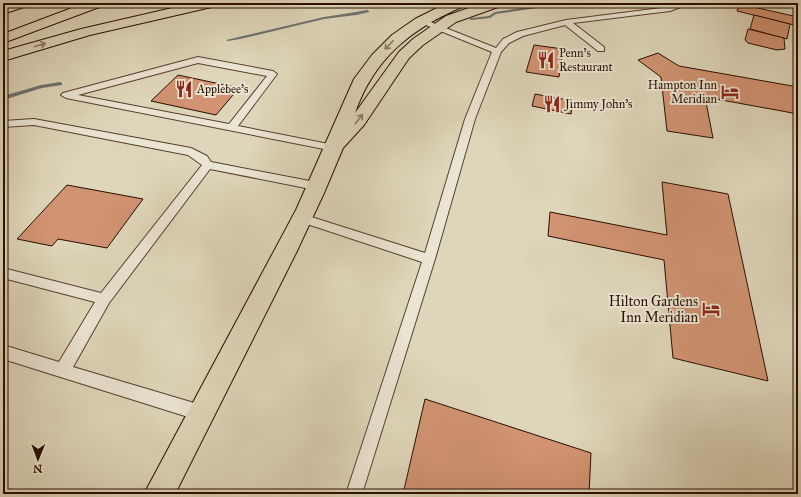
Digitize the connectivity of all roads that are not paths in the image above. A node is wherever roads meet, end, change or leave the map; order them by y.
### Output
1 (22, 3) edge
2 (97, 3) edge
3 (211, 3) edge
4 (459, 3) edge
5 (496, 3) edge
6 (688, 3) edge
7 (3, 10) edge
8 (420, 21) junction
9 (566, 22) junction
10 (437, 28) junction
11 (3, 39) edge
12 (601, 49) dead end
13 (498, 51) junction
14 (3, 56) edge
15 (3, 124) edge
16 (231, 128) junction
17 (334, 148) junction
18 (208, 165) junction
19 (316, 186) junction
20 (302, 218) junction
21 (429, 259) junction
22 (3, 273) edge
23 (104, 299) junction
24 (3, 352) edge
25 (63, 370) junction
26 (200, 413) junction
27 (159, 494) edge
28 (354, 494) edge

1 - 7 main road
2 - 11 main road
14 -> 3 main road
4 - 8 main road
5 - 10 main road
6 - 9 lane
8 - 10 lane
8 -> 17 main road
9 - 12 lane
9 - 13 lane
10 - 13 lane
17 -> 10 main road
13 - 21 lane
15 - 18 lane
16 - 16 lane
16 - 17 lane
17 - 19 main road
18 - 19 lane
18 - 23 lane
19 - 20 main road
20 - 21 lane
20 - 26 main road
21 - 28 lane
22 - 23 lane
23 - 25 lane
24 - 25 lane
25 - 26 lane
26 - 27 main road

